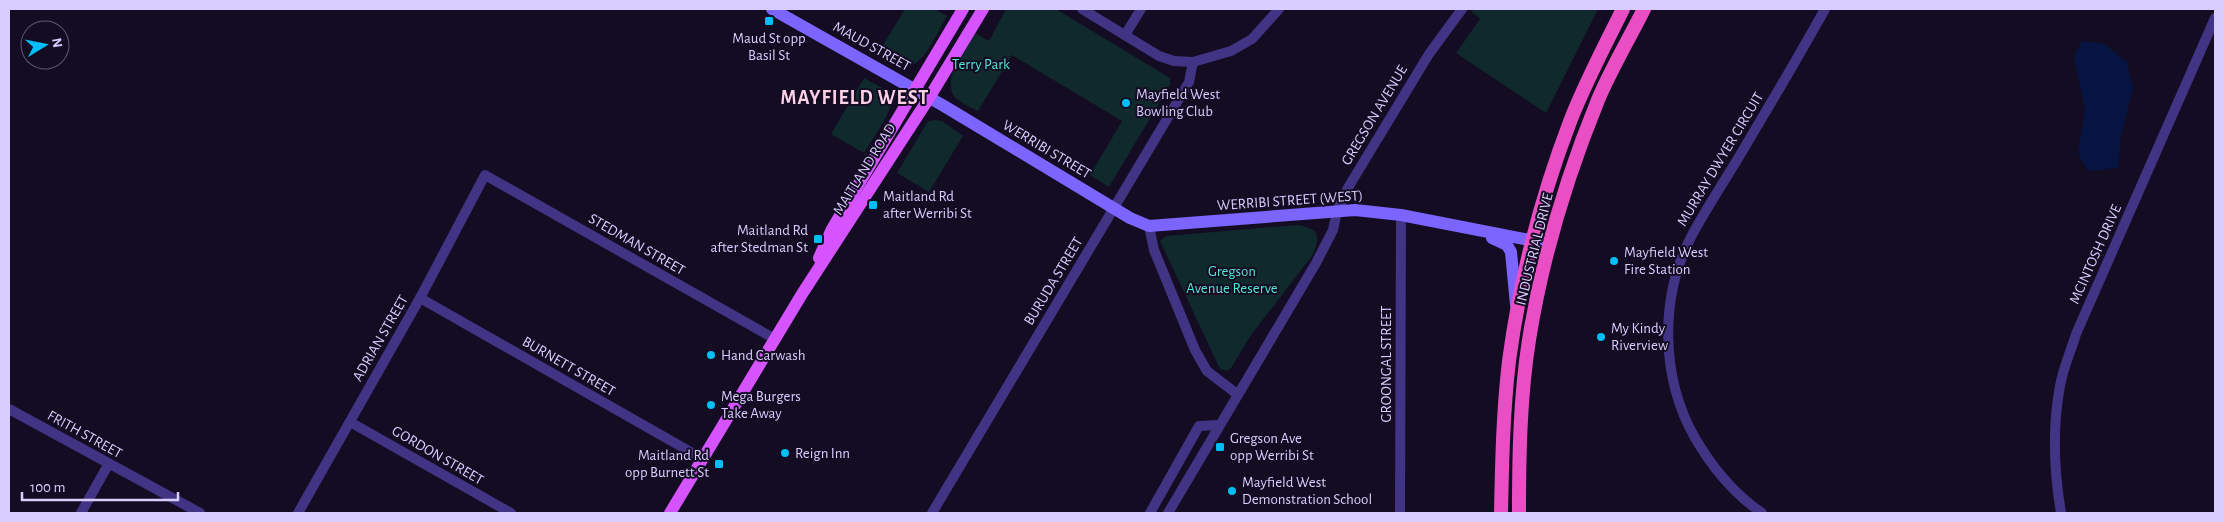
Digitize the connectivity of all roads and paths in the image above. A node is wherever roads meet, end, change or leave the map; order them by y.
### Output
1 (772, 9) edge
2 (963, 9) edge
3 (983, 9) edge
4 (1082, 9) edge
5 (1141, 9) edge
6 (1279, 9) edge
7 (1462, 9) edge
8 (1623, 9) edge
9 (1644, 9) edge
10 (1825, 9) edge
11 (2215, 18) edge
12 (1125, 35) junction
13 (1193, 62) junction
14 (916, 90) junction
15 (930, 98) junction
16 (485, 175) joint
17 (1114, 209) junction
18 (1337, 211) junction
19 (1401, 215) junction
20 (1149, 226) junction
21 (1465, 229) junction
22 (1532, 240) junction
23 (1550, 244) junction
24 (802, 294) junction
25 (420, 298) junction
26 (1516, 315) junction
27 (775, 339) junction
28 (1237, 394) junction
29 (9, 409) edge
30 (350, 422) junction
31 (1219, 425) junction
32 (703, 459) junction
33 (108, 465) junction
34 (81, 513) edge
35 (200, 513) edge
36 (298, 513) edge
37 (511, 513) edge
38 (670, 513) edge
39 (932, 513) edge
40 (1150, 513) edge
41 (1168, 513) edge
42 (1400, 513) edge
43 (1502, 513) edge
44 (1519, 513) edge
45 (1762, 513) edge
46 (2061, 513) edge

1 - 14 main road, MAUD STREET
2 - 14 main road, MAITLAND ROAD
3 - 15 main road, MAITLAND ROAD
4 - 12 street
5 - 12 street
6 - 13 street
7 - 18 street, GREGSON AVENUE
8 - 22 highway, INDUSTRIAL DRIVE
9 - 23 highway, INDUSTRIAL DRIVE
10 - 45 street, MURRAY DWYER CIRCUIT
11 - 46 street, MCINTOSH DRIVE
12 - 13 street
13 - 17 street, BURUDA STREET
14 - 15 main road, MAUD STREET
14 - 24 main road, MAITLAND ROAD
15 - 17 main road, WERRIBI STREET
15 - 24 main road, MAITLAND ROAD
16 - 25 street, ADRIAN STREET
16 - 27 street, STEDMAN STREET
17 - 20 main road, WERRIBI STREET
17 - 39 street, BURUDA STREET
18 - 19 main road, WERRIBI STREET (WEST)
18 - 20 main road, WERRIBI STREET (WEST)
18 - 28 street, GREGSON AVENUE
19 - 21 main road, WERRIBI STREET (WEST)
19 - 42 street, GROONGAL STREET
20 - 28 street
21 - 22 main road, WERRIBI STREET (WEST)
21 - 26 main road
22 - 23 main road, WERRIBI STREET (WEST)
22 - 26 highway, INDUSTRIAL DRIVE
23 - 44 highway, INDUSTRIAL DRIVE
24 - 27 main road, MAITLAND ROAD
25 - 30 street, ADRIAN STREET
25 - 32 street, BURNETT STREET
26 - 43 highway, INDUSTRIAL DRIVE
27 - 32 main road, MAITLAND ROAD
28 - 31 street, GREGSON AVENUE
29 - 33 street, FRITH STREET
30 - 36 street, ADRIAN STREET
30 - 37 street, GORDON STREET
31 - 40 street
31 - 41 street, GREGSON AVENUE
32 - 38 main road, MAITLAND ROAD
33 - 34 street
33 - 35 street, FRITH STREET

